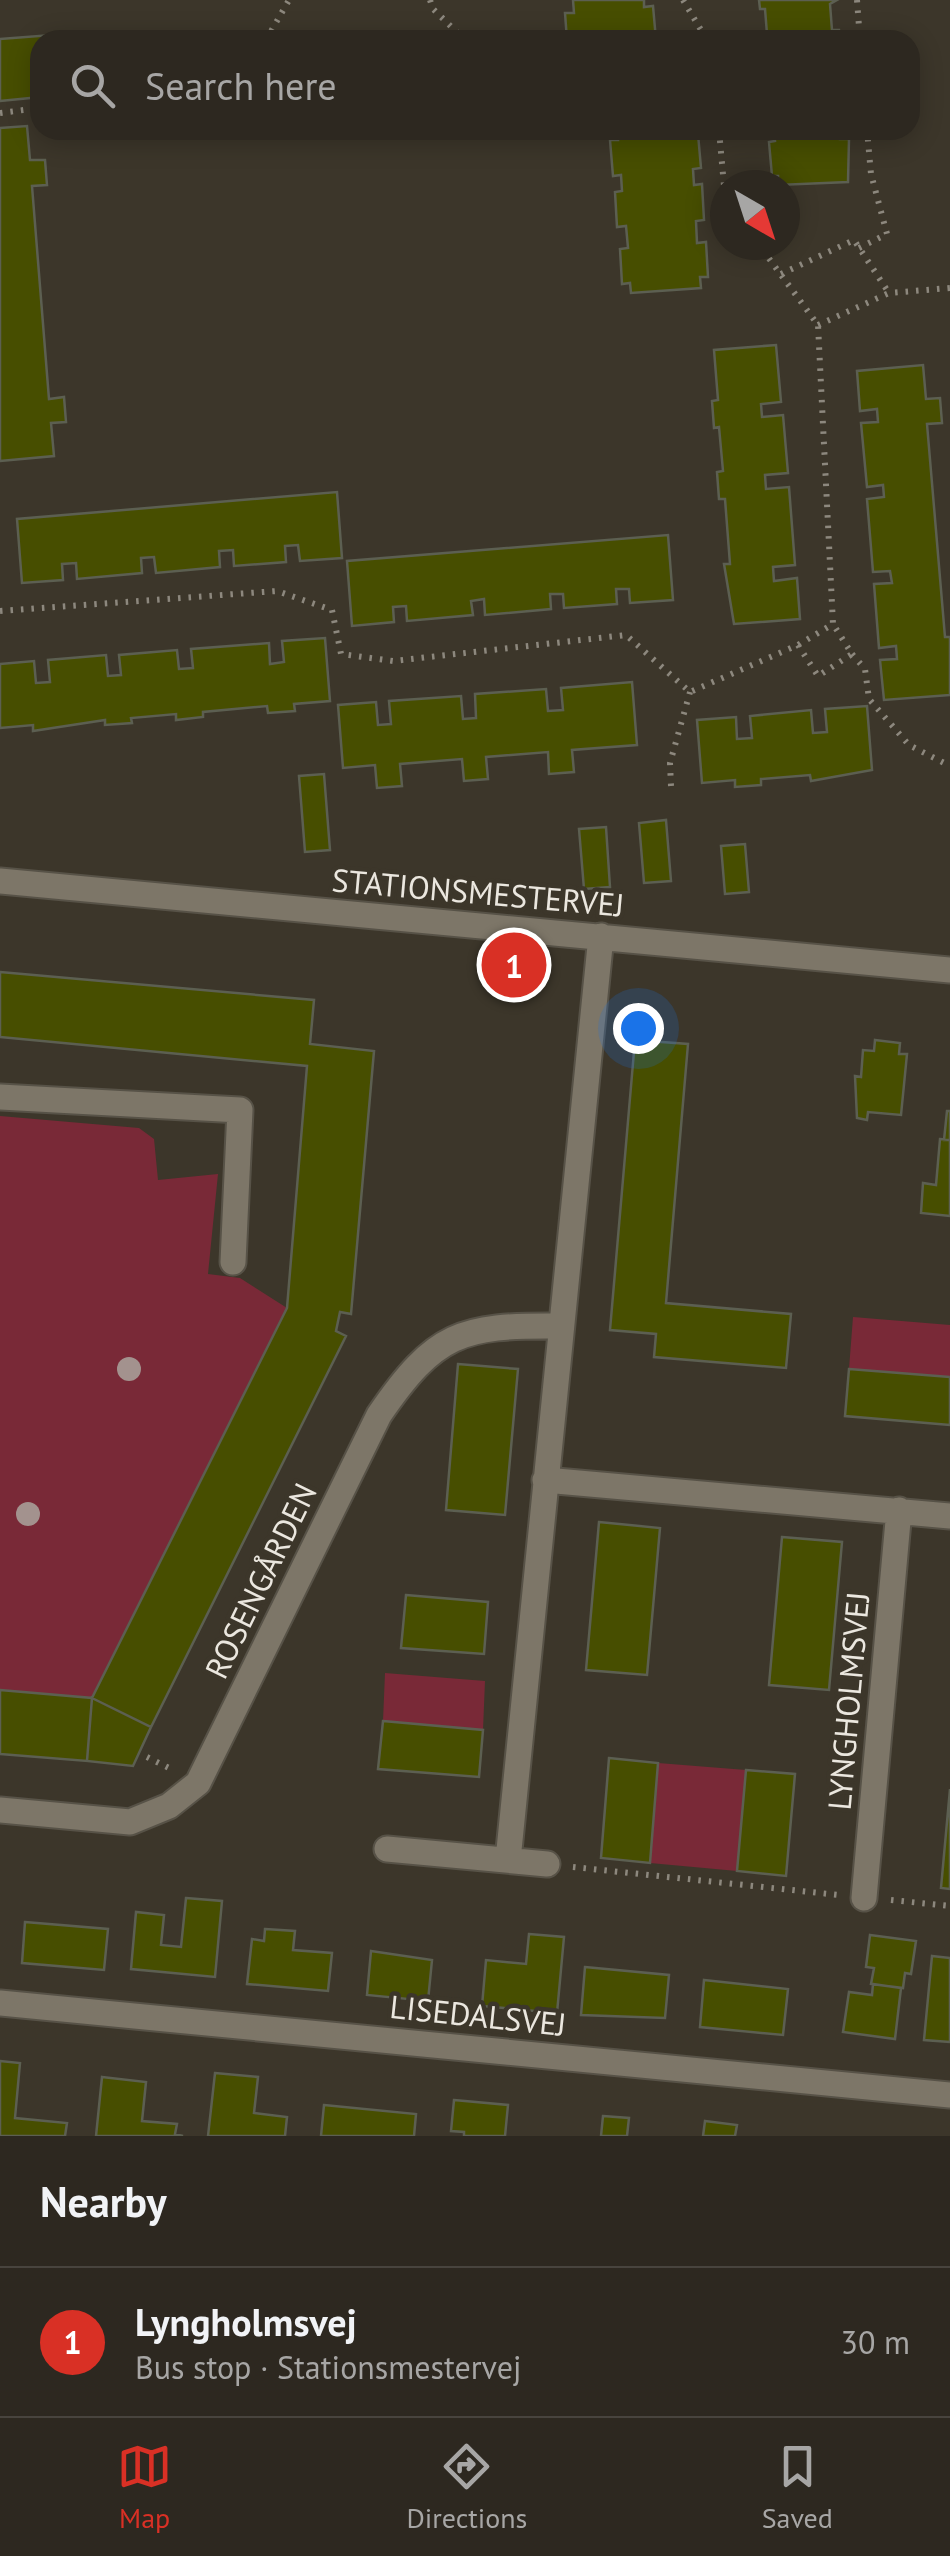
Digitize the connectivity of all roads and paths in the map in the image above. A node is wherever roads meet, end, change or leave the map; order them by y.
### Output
1 (288, 0) edge
2 (430, 0) edge
3 (683, 0) edge
4 (857, 0) edge
5 (272, 30) edge
6 (454, 30) edge
7 (701, 30) edge
8 (859, 30) edge
9 (30, 109) edge
10 (0, 113) edge
11 (720, 140) edge
12 (868, 140) edge
13 (723, 170) edge
14 (859, 248) junction
15 (771, 260) edge
16 (781, 274) junction
17 (950, 288) edge
18 (889, 293) junction
19 (818, 325) junction
20 (0, 611) edge
21 (833, 624) junction
22 (798, 645) junction
23 (852, 654) junction
24 (690, 692) junction
25 (950, 766) edge
26 (671, 786) dead end
27 (0, 881) edge
28 (601, 936) junction
29 (950, 970) edge
30 (0, 1097) edge
31 (233, 1262) dead end
32 (558, 1326) junction
33 (545, 1480) junction
34 (899, 1510) junction
35 (950, 1516) edge
36 (0, 1810) edge
37 (387, 1850) dead end
38 (508, 1860) junction
39 (547, 1864) joint
40 (864, 1898) junction
41 (950, 1906) edge
42 (0, 2003) edge
43 (950, 2095) edge

1 - 5 path
2 - 6 path
3 - 7 path
4 - 8 path
9 - 10 path
11 - 13 path
12 - 14 path
14 - 16 path
14 - 18 path
15 - 16 path
16 - 19 path
17 - 18 path
18 - 19 path
19 - 21 path
20 - 24 path
21 - 22 path
21 - 23 path
22 - 23 path
22 - 24 path
23 - 25 path
24 - 26 path
27 - 28 street, STATIONSMESTERVEJ
28 - 29 street, STATIONSMESTERVEJ
28 - 32 street
30 - 31 street
32 - 33 street
32 - 36 street, ROSENGÅRDEN
33 - 34 street
33 - 38 street
34 - 35 street
34 - 40 street, LYNGHOLMSVEJ
37 - 38 street
38 - 39 street
39 - 40 path
40 - 41 path
42 - 43 street, LISEDALSVEJ

